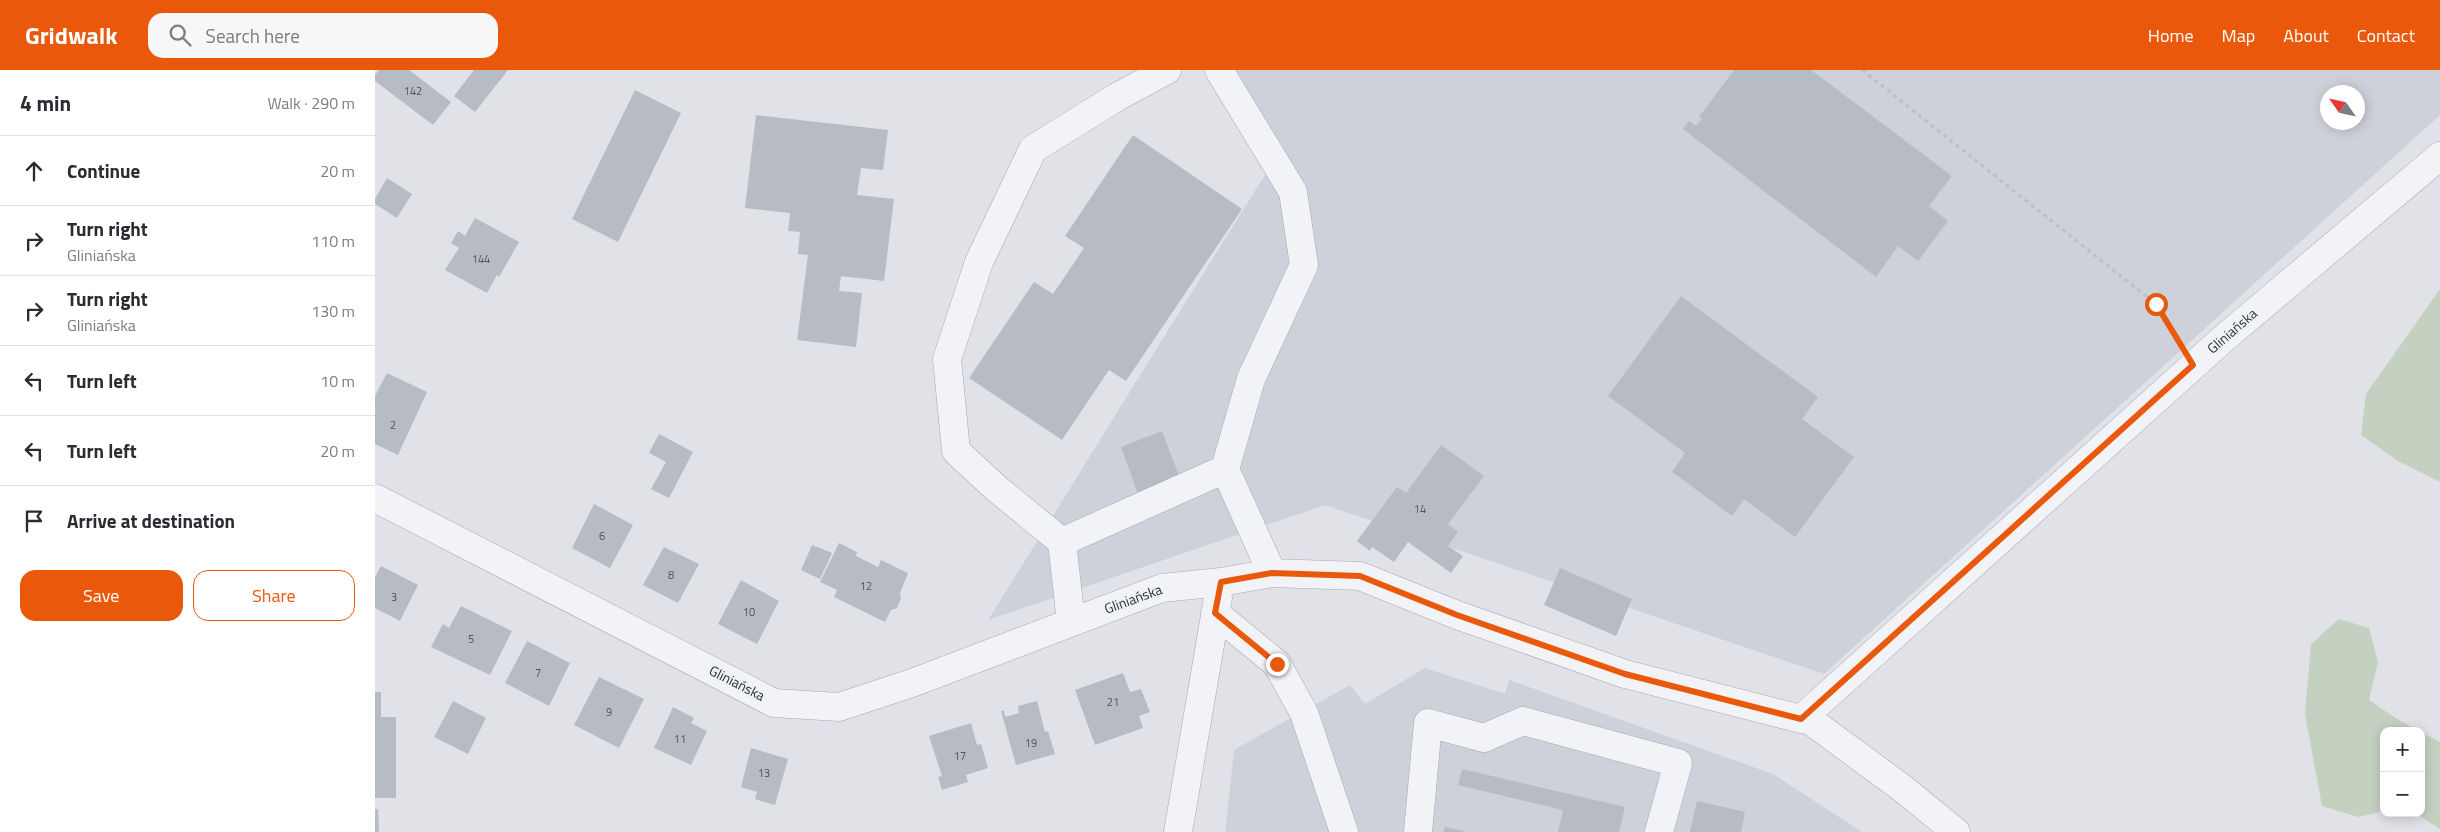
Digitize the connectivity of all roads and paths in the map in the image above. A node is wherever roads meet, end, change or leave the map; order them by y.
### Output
1 (1167, 70) edge
2 (1219, 70) edge
3 (1862, 70) edge
4 (2440, 156) edge
5 (2193, 365) junction
6 (1225, 469) junction
7 (375, 498) edge
8 (1063, 542) junction
9 (1272, 573) junction
10 (1221, 582) junction
11 (1215, 613) junction
12 (1071, 622) junction
13 (1804, 716) junction
14 (1178, 832) edge
15 (1345, 832) edge
16 (1418, 832) edge
17 (1659, 832) edge
18 (1956, 832) edge

1 - 8 street
2 - 6 street
3 - 5 path
4 - 5 street, Gliniańska
5 - 13 street, Gliniańska
6 - 8 street
6 - 9 street
7 - 12 street, Gliniańska
8 - 12 street
9 - 10 street, Gliniańska
9 - 13 street, Gliniańska
10 - 11 street
10 - 12 street, Gliniańska
11 - 14 street
11 - 15 street
13 - 18 street
16 - 17 street

